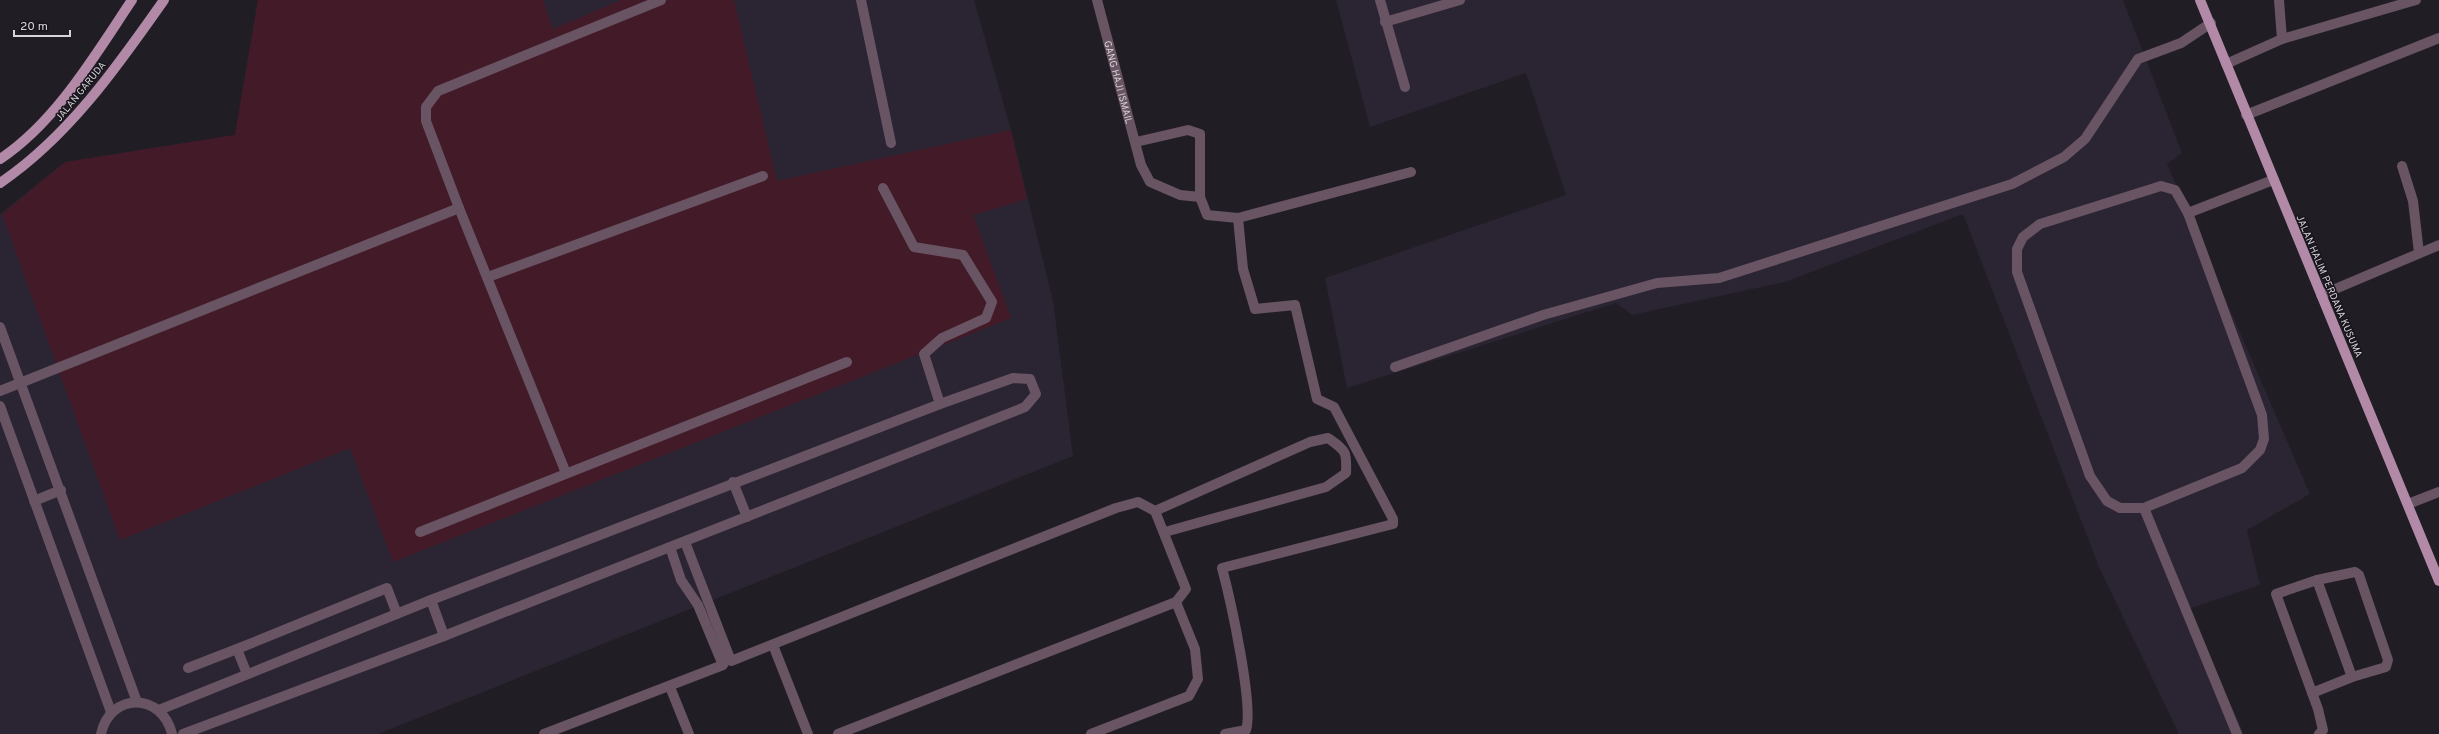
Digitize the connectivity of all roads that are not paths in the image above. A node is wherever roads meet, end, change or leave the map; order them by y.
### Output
1 (132, 0) edge
2 (164, 0) edge
3 (661, 0) edge
4 (861, 0) edge
5 (1097, 0) edge
6 (1380, 0) edge
7 (1460, 0) edge
8 (2200, 0) edge
9 (2279, 0) edge
10 (2416, 0) edge
11 (1385, 22) junction
12 (2210, 23) junction
13 (2439, 38) edge
14 (2282, 39) junction
15 (2226, 64) junction
16 (1405, 87) dead end
17 (2246, 115) junction
18 (1136, 142) junction
19 (891, 143) dead end
20 (0, 160) edge
21 (2402, 166) dead end
22 (1411, 172) dead end
23 (763, 176) dead end
24 (2273, 180) junction
25 (0, 183) edge
26 (883, 188) dead end
27 (1200, 197) junction
28 (458, 208) junction
29 (2188, 213) junction
30 (1238, 218) junction
31 (2439, 245) edge
32 (2419, 253) junction
33 (488, 277) junction
34 (2321, 295) junction
35 (0, 327) edge
36 (847, 362) dead end
37 (1395, 367) dead end
38 (22, 382) junction
39 (0, 391) edge
40 (940, 404) junction
41 (0, 406) edge
42 (566, 473) junction
43 (733, 482) junction
44 (61, 490) junction
45 (2439, 492) edge
46 (34, 501) junction
47 (2408, 504) junction
48 (2144, 508) junction
49 (1155, 511) junction
50 (747, 517) junction
51 (420, 532) dead end
52 (1165, 532) junction
53 (685, 542) junction
54 (670, 547) junction
55 (2317, 580) junction
56 (2439, 580) edge
57 (431, 600) junction
58 (1176, 602) junction
59 (397, 614) junction
60 (712, 625) junction
61 (444, 636) junction
62 (773, 646) junction
63 (237, 649) junction
64 (188, 668) dead end
65 (248, 674) junction
66 (2352, 677) junction
67 (670, 687) junction
68 (2312, 693) junction
69 (137, 702) junction
70 (159, 710) junction
71 (111, 712) junction
72 (101, 734) edge
73 (172, 734) edge
74 (183, 734) edge
75 (544, 734) edge
76 (689, 734) edge
77 (808, 734) edge
78 (841, 734) edge
79 (1091, 734) edge
80 (1225, 734) edge
81 (2237, 734) edge
82 (2320, 734) edge

1 - 20 main road, JALAN GARUDA
2 - 25 main road, JALAN GARUDA
3 - 28 street
4 - 19 street
5 - 18 street, GANG HAJI ISMAIL
6 - 11 street
7 - 11 street
8 - 12 main road, JALAN HALIM PERDANA KUSUMA
9 - 14 street
10 - 14 street
11 - 16 street
12 - 15 main road, JALAN HALIM PERDANA KUSUMA
12 - 37 street
13 - 17 street
14 - 15 street
15 - 17 main road, JALAN HALIM PERDANA KUSUMA
17 - 24 main road, JALAN HALIM PERDANA KUSUMA
18 - 27 street, GANG HAJI ISMAIL
18 - 27 street
21 - 32 street
22 - 30 street
23 - 33 street
24 - 29 street
24 - 34 main road, JALAN HALIM PERDANA KUSUMA
26 - 40 street
27 - 30 street
28 - 33 street
28 - 38 street
29 - 48 street
29 - 48 street
30 - 80 street
31 - 32 street
32 - 34 street
33 - 42 street
34 - 47 main road, JALAN HALIM PERDANA KUSUMA
35 - 38 street
36 - 42 street
38 - 39 street
38 - 44 street
40 - 43 street
40 - 50 street
41 - 46 street
42 - 51 street
43 - 50 street
43 - 57 street
44 - 46 street
44 - 69 street
45 - 47 street
46 - 71 street
47 - 56 main road, JALAN HALIM PERDANA KUSUMA
48 - 81 street
49 - 52 street
49 - 52 street
49 - 62 street
50 - 53 street
52 - 58 street
53 - 54 street
53 - 60 street
54 - 60 street
54 - 61 street
55 - 66 street
55 - 66 street
55 - 68 street
57 - 59 street
57 - 61 street
58 - 78 street
58 - 79 street
59 - 63 street
59 - 65 street
60 - 62 street
60 - 67 street
61 - 74 street
62 - 77 street
63 - 64 street
63 - 65 street
65 - 70 street
66 - 68 street
67 - 75 street
67 - 76 street
68 - 82 street
69 - 70 street
69 - 71 street
70 - 73 street
71 - 72 street

